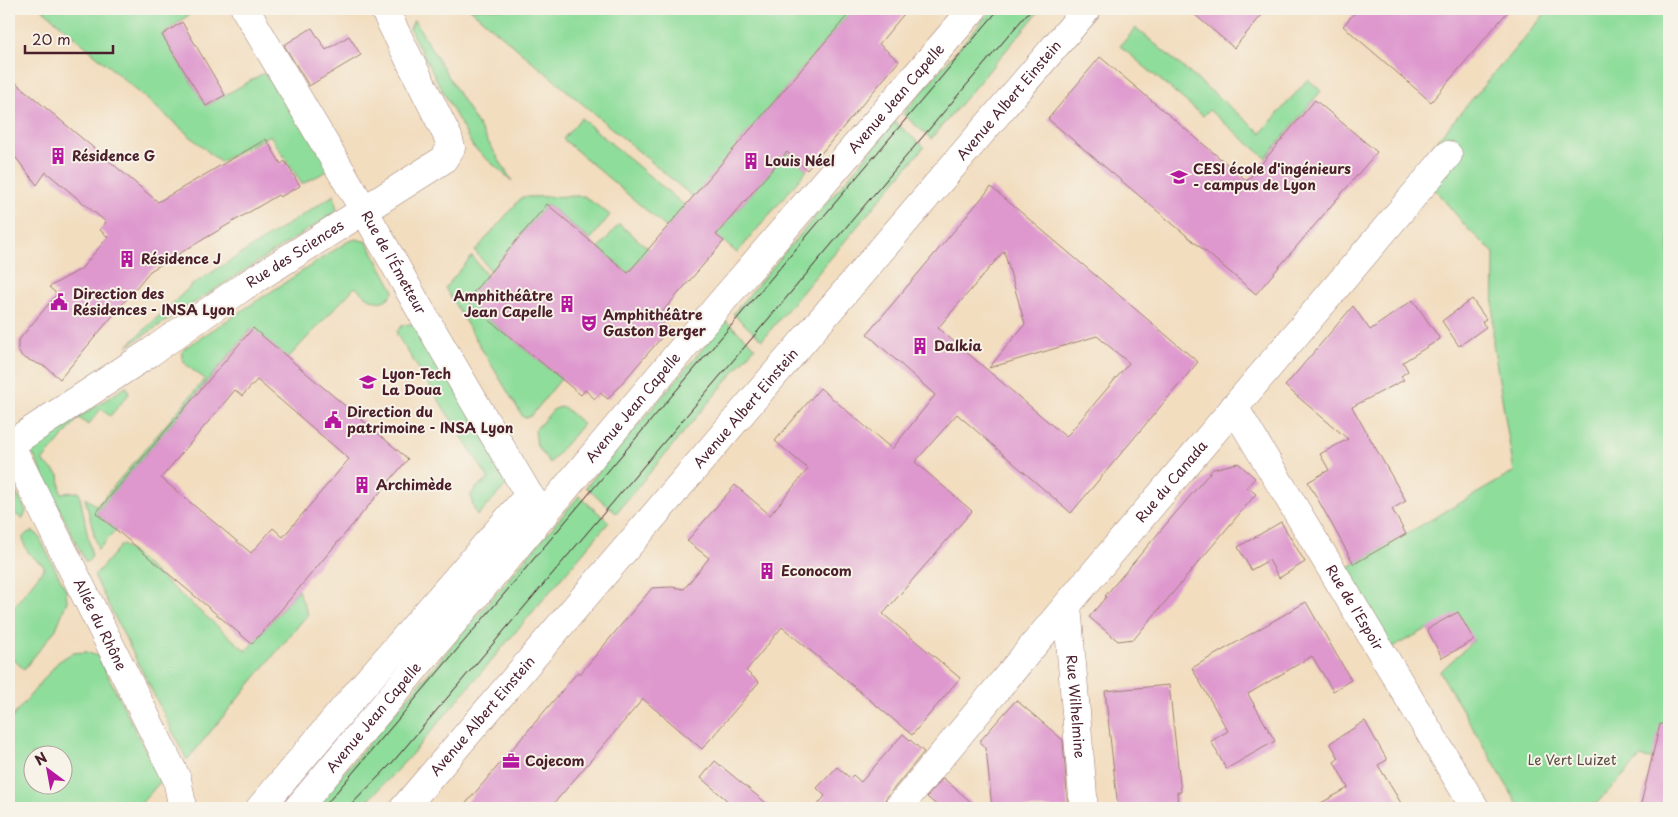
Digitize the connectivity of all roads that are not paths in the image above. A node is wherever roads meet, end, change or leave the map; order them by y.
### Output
1 (244, 9) edge
2 (384, 9) edge
3 (973, 9) edge
4 (1087, 9) edge
5 (1448, 156) dead end
6 (364, 210) junction
7 (1234, 407) junction
8 (9, 444) edge
9 (537, 504) junction
10 (1067, 606) junction
11 (181, 808) edge
12 (260, 808) edge
13 (298, 808) edge
14 (404, 808) edge
15 (898, 808) edge
16 (1084, 808) edge
17 (1475, 808) edge

1 - 6 street, Rue de l'Émetteur
2 - 6 street, Rue des Sciences
3 - 9 street, Avenue Jean Capelle
4 - 14 street, Avenue Albert Einstein
5 - 7 street, Rue du Canada
6 - 8 street, Rue des Sciences
6 - 9 street, Rue de l'Émetteur
7 - 10 street, Rue du Canada
7 - 17 street, Rue de l'Espoir
8 - 11 street, Allée du Rhône
9 - 12 street, Avenue Jean Capelle
9 - 13 street, Avenue Jean Capelle
10 - 15 street, Rue du Canada
10 - 16 street, Rue Wilhelmine

